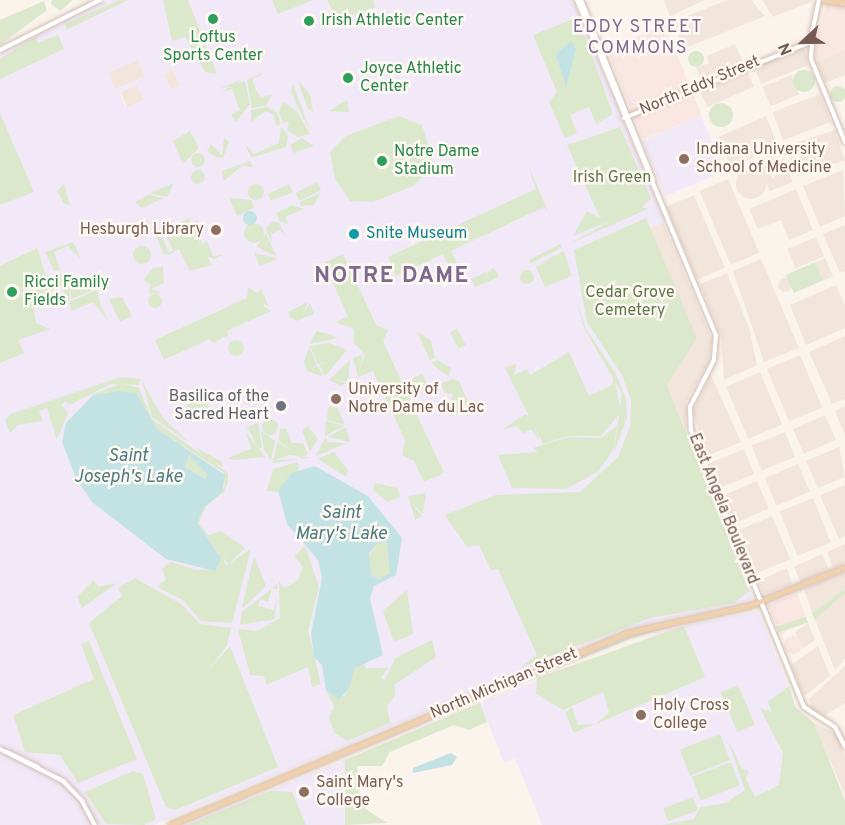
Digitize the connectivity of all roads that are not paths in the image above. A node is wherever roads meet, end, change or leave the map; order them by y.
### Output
1 (100, 0) edge
2 (579, 0) edge
3 (822, 0) edge
4 (845, 3) edge
5 (810, 42) junction
6 (0, 50) edge
7 (626, 117) junction
8 (845, 142) edge
9 (845, 567) edge
10 (761, 601) junction
11 (845, 747) edge
12 (2, 750) edge
13 (95, 825) edge
14 (170, 825) edge

1 - 6 street
2 - 7 street, East Angela Boulevard
3 - 4 main road
3 - 5 street
5 - 7 street, North Eddy Street
5 - 8 street
7 - 10 street, East Angela Boulevard
9 - 10 main road, North Michigan Street
10 - 11 street, East Angela Boulevard
10 - 14 main road, North Michigan Street
12 - 13 street

